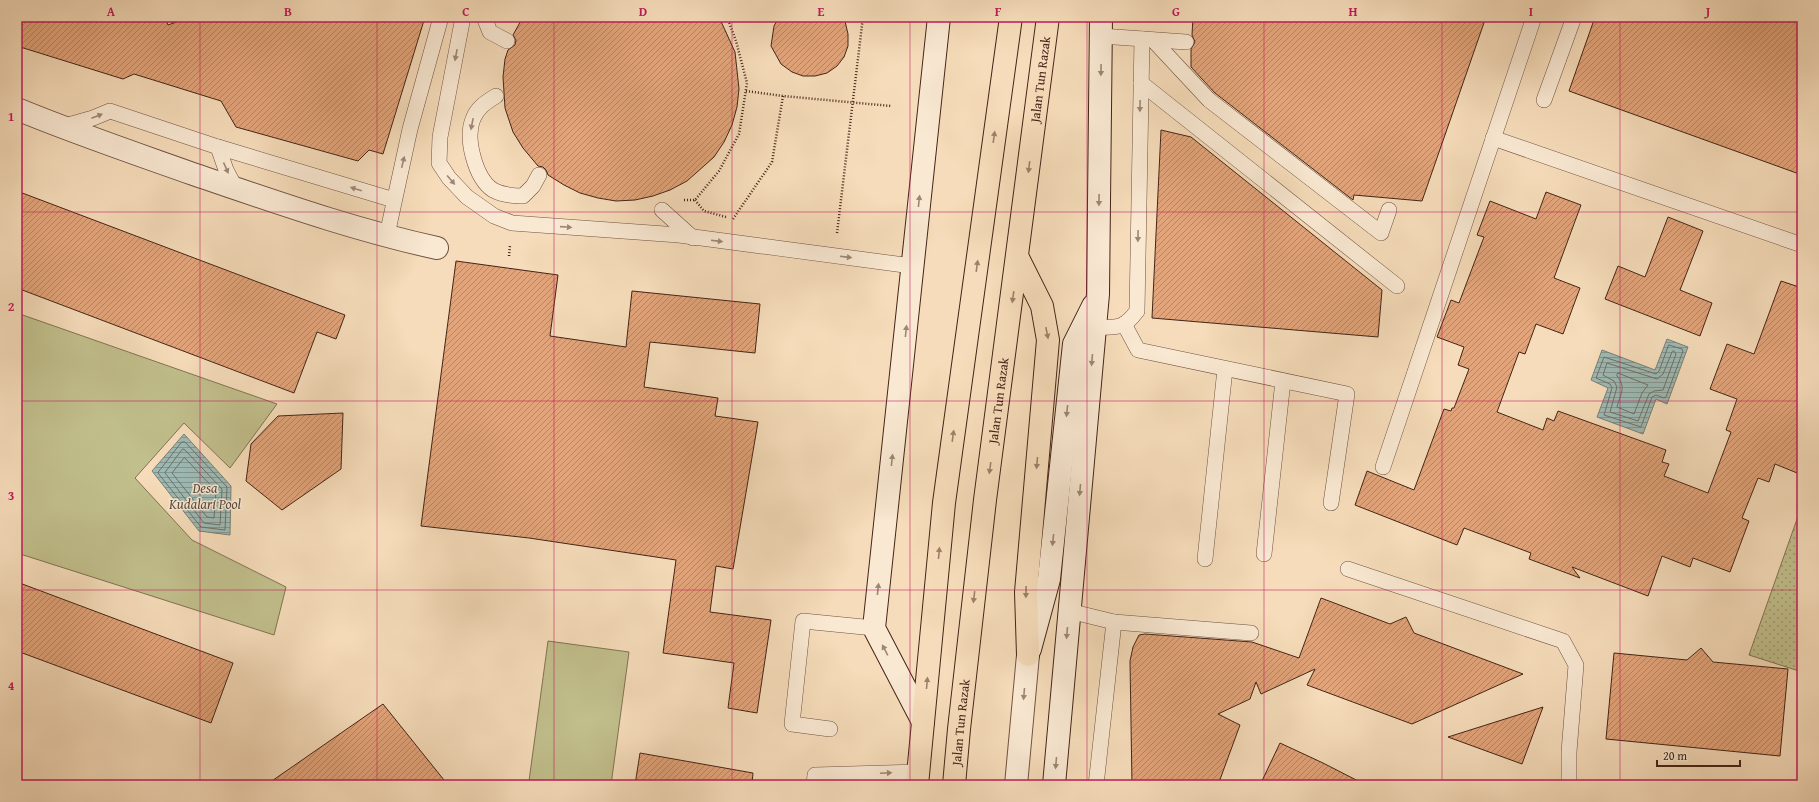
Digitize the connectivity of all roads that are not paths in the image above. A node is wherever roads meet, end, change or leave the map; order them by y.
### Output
1 (464, 17) edge
2 (484, 17) edge
3 (939, 17) edge
4 (1011, 17) edge
5 (1048, 17) edge
6 (1534, 17) edge
7 (1574, 17) edge
8 (435, 22) edge
9 (1101, 27) edge
10 (1148, 40) junction
11 (507, 41) dead end
12 (1186, 42) dead end
13 (1141, 83) junction
14 (496, 96) dead end
15 (1544, 100) dead end
16 (17, 109) edge
17 (60, 127) junction
18 (1493, 138) junction
19 (218, 147) junction
20 (539, 175) dead end
21 (236, 189) junction
22 (394, 200) junction
23 (662, 210) dead end
24 (1389, 210) dead end
25 (386, 235) junction
26 (694, 238) junction
27 (1802, 245) edge
28 (436, 248) dead end
29 (1018, 258) junction
30 (912, 266) junction
31 (1397, 286) dead end
32 (1098, 294) junction
33 (1124, 324) junction
34 (1095, 327) junction
35 (1225, 369) junction
36 (1283, 381) junction
37 (1383, 467) dead end
38 (1331, 503) dead end
39 (1264, 554) dead end
40 (1205, 559) dead end
41 (1348, 569) dead end
42 (1069, 611) junction
43 (1114, 622) junction
44 (874, 628) junction
45 (1251, 633) dead end
46 (1028, 655) junction
47 (923, 722) junction
48 (830, 729) dead end
49 (918, 778) edge
50 (814, 785) edge
51 (954, 785) edge
52 (1016, 785) edge
53 (1054, 785) edge
54 (1096, 785) edge
55 (1569, 785) edge

1 -> 26 lane
2 - 11 lane
30 -> 3 main road
47 -> 4 main road
5 -> 29 main road, Jalan Tun Razak
6 - 18 lane
7 - 15 lane
22 -> 8 lane
9 - 10 lane
9 -> 32 main road
10 - 12 lane
10 - 13 lane
10 - 24 lane
13 - 31 lane
13 -> 33 lane
14 -> 20 lane
16 - 17 main road
17 -> 19 lane
17 - 21 main road
18 - 27 lane
18 - 37 lane
19 -> 21 lane
22 -> 19 lane
21 - 25 main road
22 - 25 lane
23 - 26 lane
25 - 28 main road
26 -> 30 lane
29 -> 46 main road
29 -> 51 main road, Jalan Tun Razak
44 -> 30 main road
32 - 34 main road
32 -> 46 main road
33 - 34 lane
33 - 35 lane
34 -> 42 main road
35 - 36 lane
35 - 40 lane
36 - 38 lane
36 - 39 lane
41 - 55 lane
42 - 43 lane
42 -> 53 main road
43 - 45 lane
43 - 54 lane
47 -> 44 main road
44 - 48 lane
46 -> 52 main road
47 - 49 main road
50 -> 49 lane

